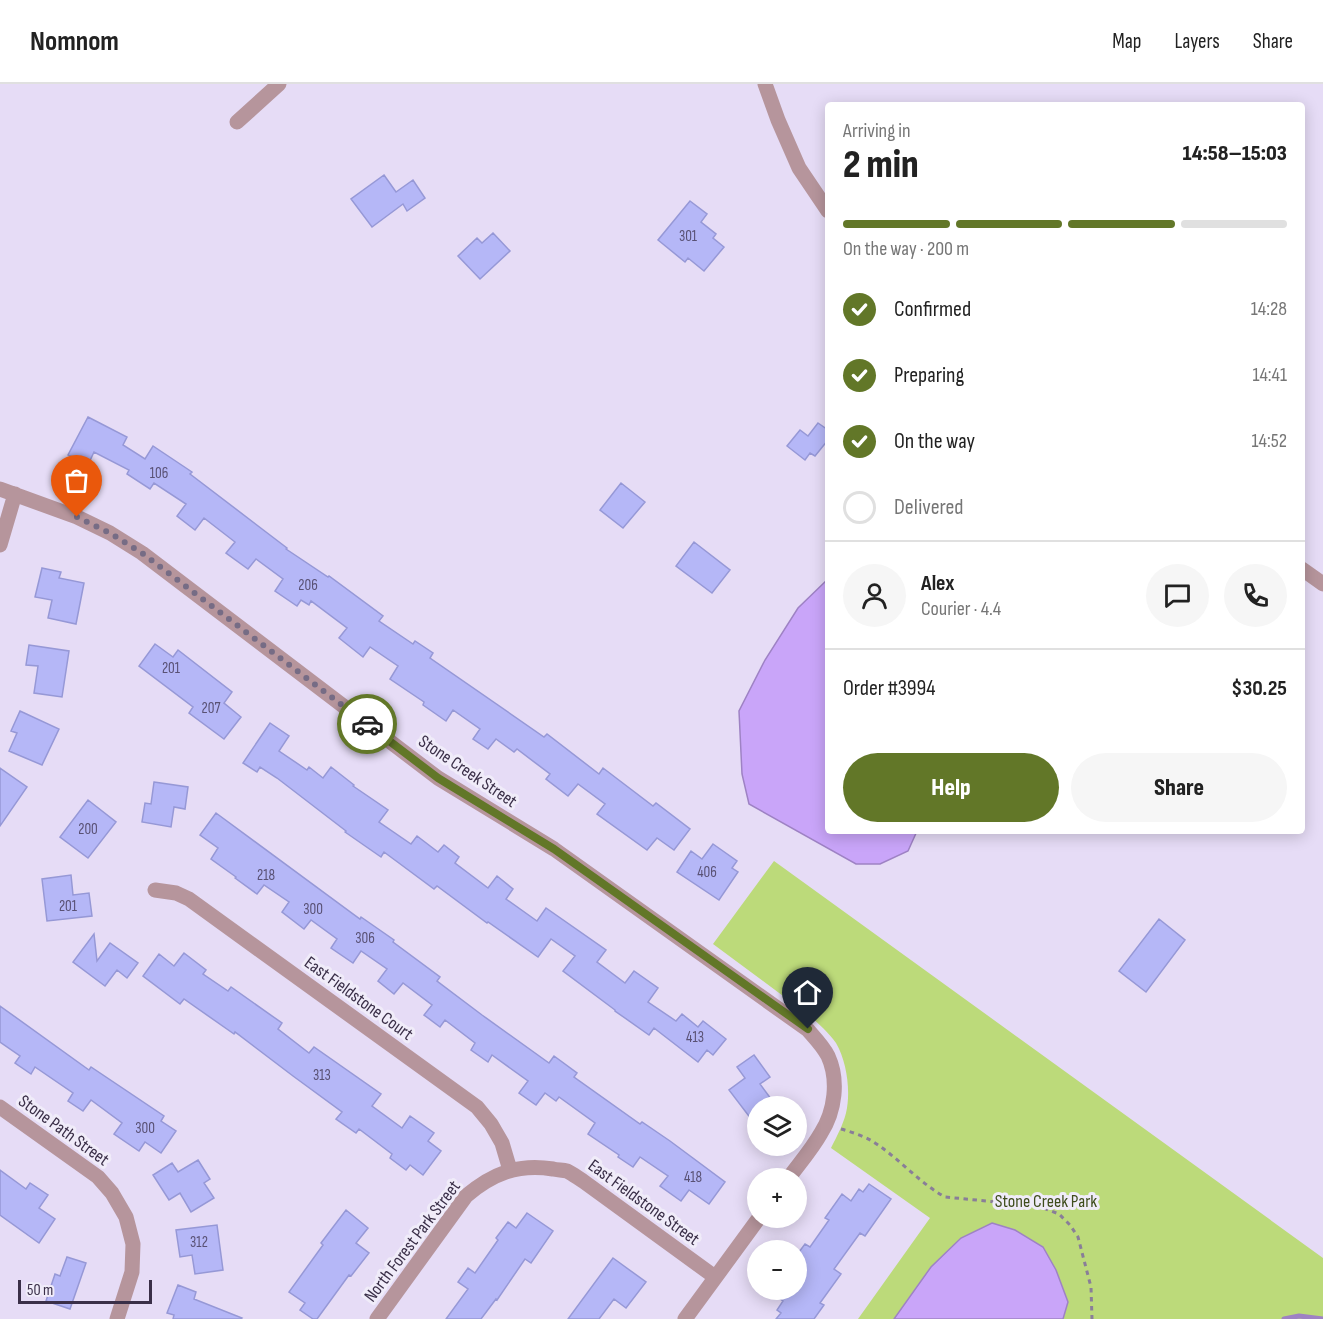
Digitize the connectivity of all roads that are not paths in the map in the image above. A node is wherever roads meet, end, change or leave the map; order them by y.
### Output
1 (279, 84) edge
2 (765, 84) edge
3 (237, 122) dead end
4 (825, 207) edge
5 (0, 489) edge
6 (15, 494) junction
7 (0, 545) edge
8 (1305, 571) edge
9 (1323, 584) edge
10 (154, 890) dead end
11 (0, 1107) edge
12 (796, 1168) edge
13 (510, 1170) junction
14 (752, 1228) edge
15 (715, 1277) junction
16 (117, 1319) edge
17 (377, 1319) edge
18 (685, 1319) edge

1 - 3 street
2 - 4 street
5 - 6 street, Stone Creek Street
6 - 7 street
6 - 12 street, Stone Creek Street
8 - 9 street
10 - 13 street, East Fieldstone Court
11 - 16 street, Stone Path Street
13 - 15 street, East Fieldstone Street
13 - 17 street, North Forest Park Street
14 - 15 street
15 - 18 street

